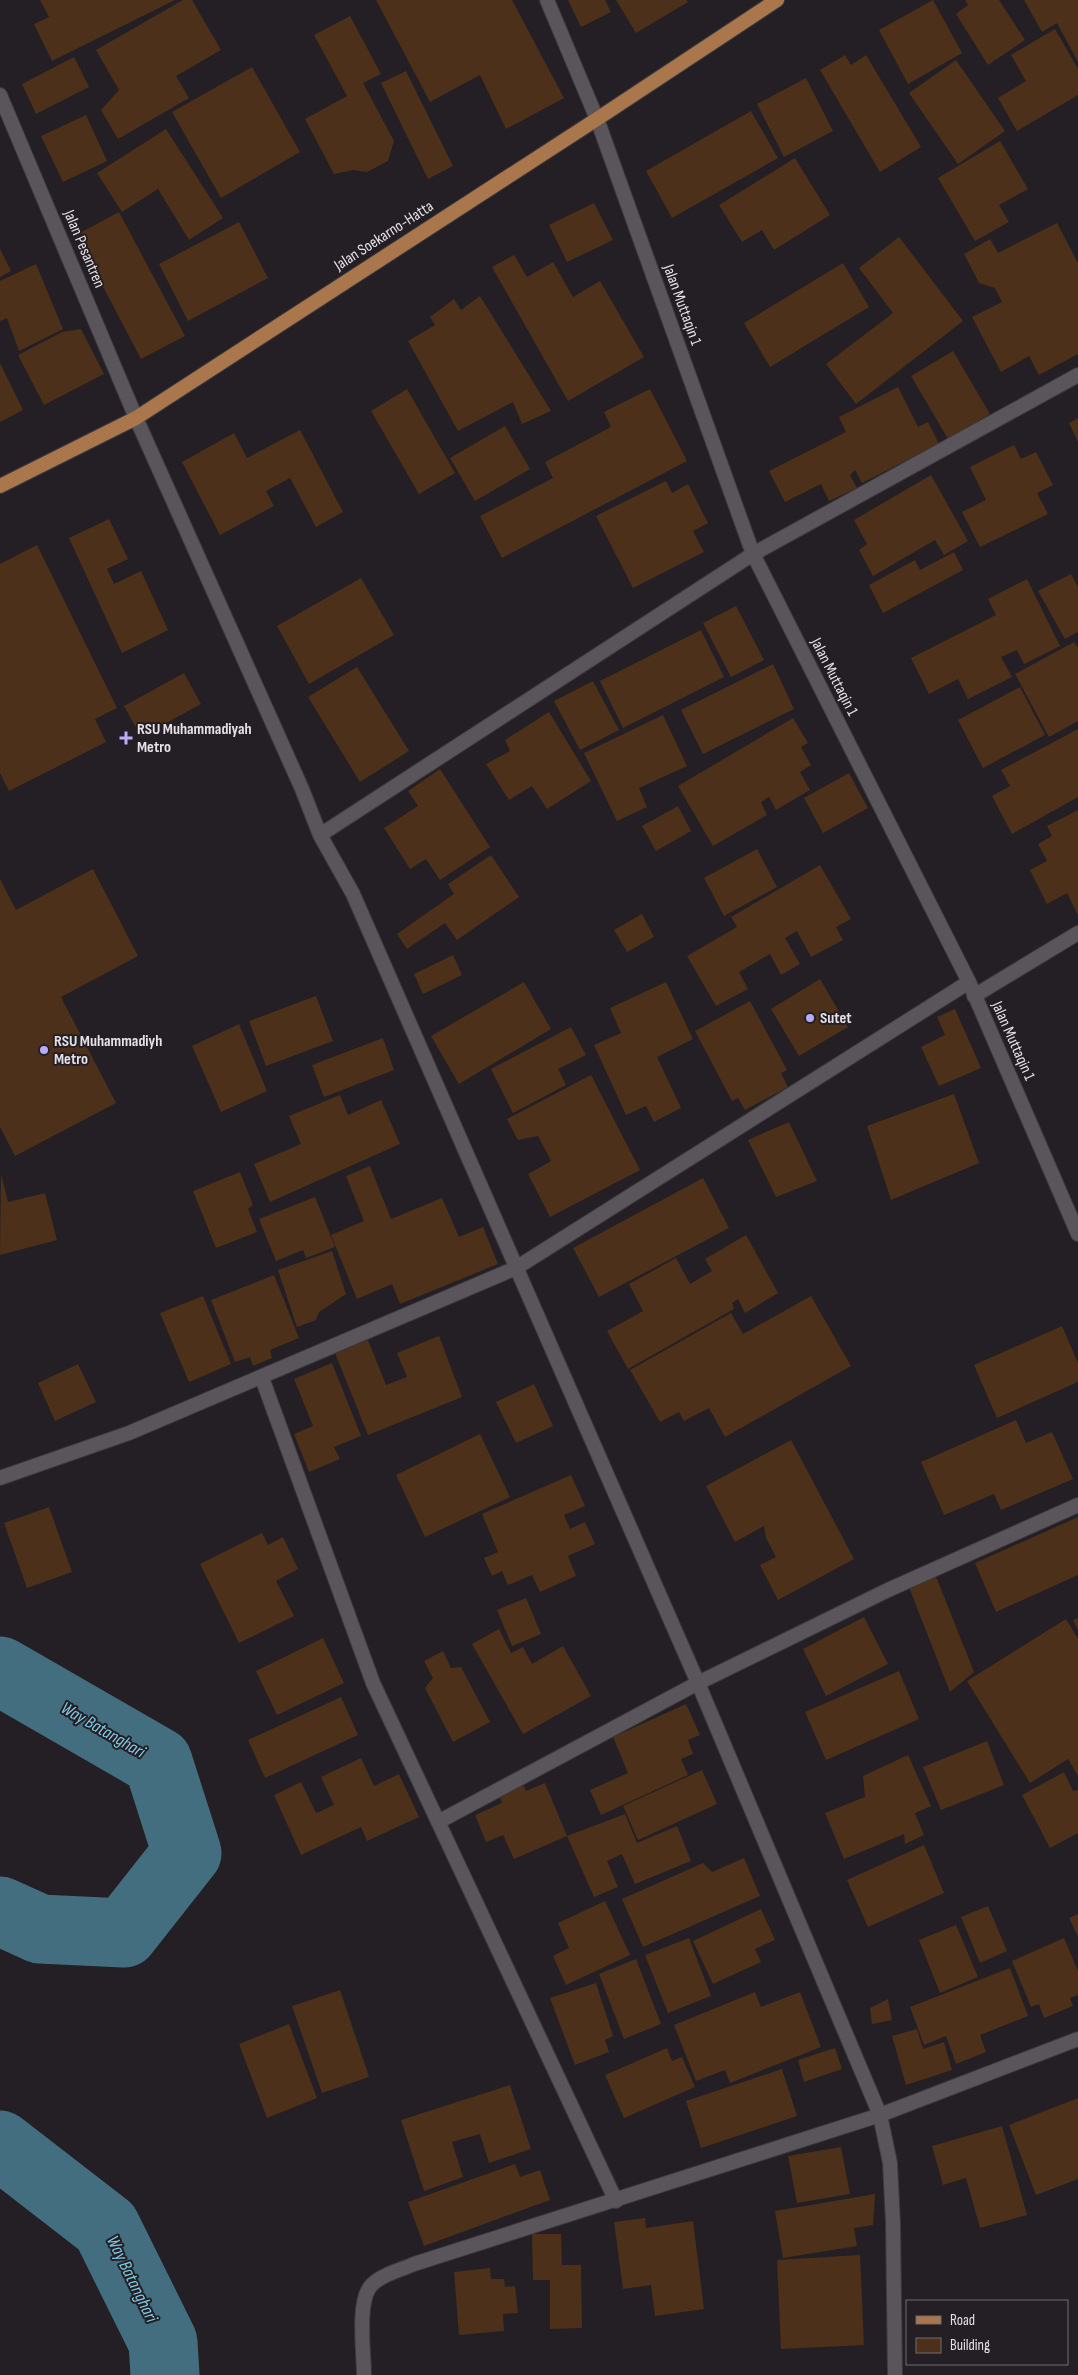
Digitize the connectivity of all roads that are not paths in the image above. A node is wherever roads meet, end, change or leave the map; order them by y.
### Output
1 (547, 0) edge
2 (777, 0) edge
3 (0, 95) edge
4 (598, 119) junction
5 (1078, 375) edge
6 (136, 418) junction
7 (0, 486) edge
8 (753, 554) junction
9 (320, 835) junction
10 (1078, 933) edge
11 (969, 982) junction
12 (974, 996) junction
13 (1078, 1234) edge
14 (516, 1268) junction
15 (262, 1378) junction
16 (0, 1478) edge
17 (1078, 1505) edge
18 (698, 1684) junction
19 (438, 1822) junction
20 (1078, 2039) edge
21 (880, 2115) junction
22 (616, 2201) junction
23 (364, 2375) edge
24 (895, 2375) edge

1 - 4 street, Jalan Muttaqin 1
2 - 4 main road, Jalan Soekarno-Hatta
3 - 6 street, Jalan Pesantren
4 - 6 main road, Jalan Soekarno-Hatta
4 - 8 street, Jalan Muttaqin 1
5 - 8 street
6 - 7 main road, Jalan Soekarno-Hatta
6 - 9 street, Jalan Pesantren
8 - 9 street
8 - 11 street, Jalan Muttaqin 1
9 - 14 street, Jalan Pesantren
10 - 12 street
11 - 12 street, Jalan Muttaqin 1
11 - 14 street
12 - 13 street, Jalan Muttaqin 1
14 - 15 street
14 - 18 street, Jalan Pesantren
15 - 16 street
15 - 19 street
17 - 18 street
18 - 19 street
18 - 21 street, Jalan Pesantren
19 - 22 street
20 - 21 street
21 - 22 street
21 - 24 street, Jalan Pesantren
22 - 23 street

